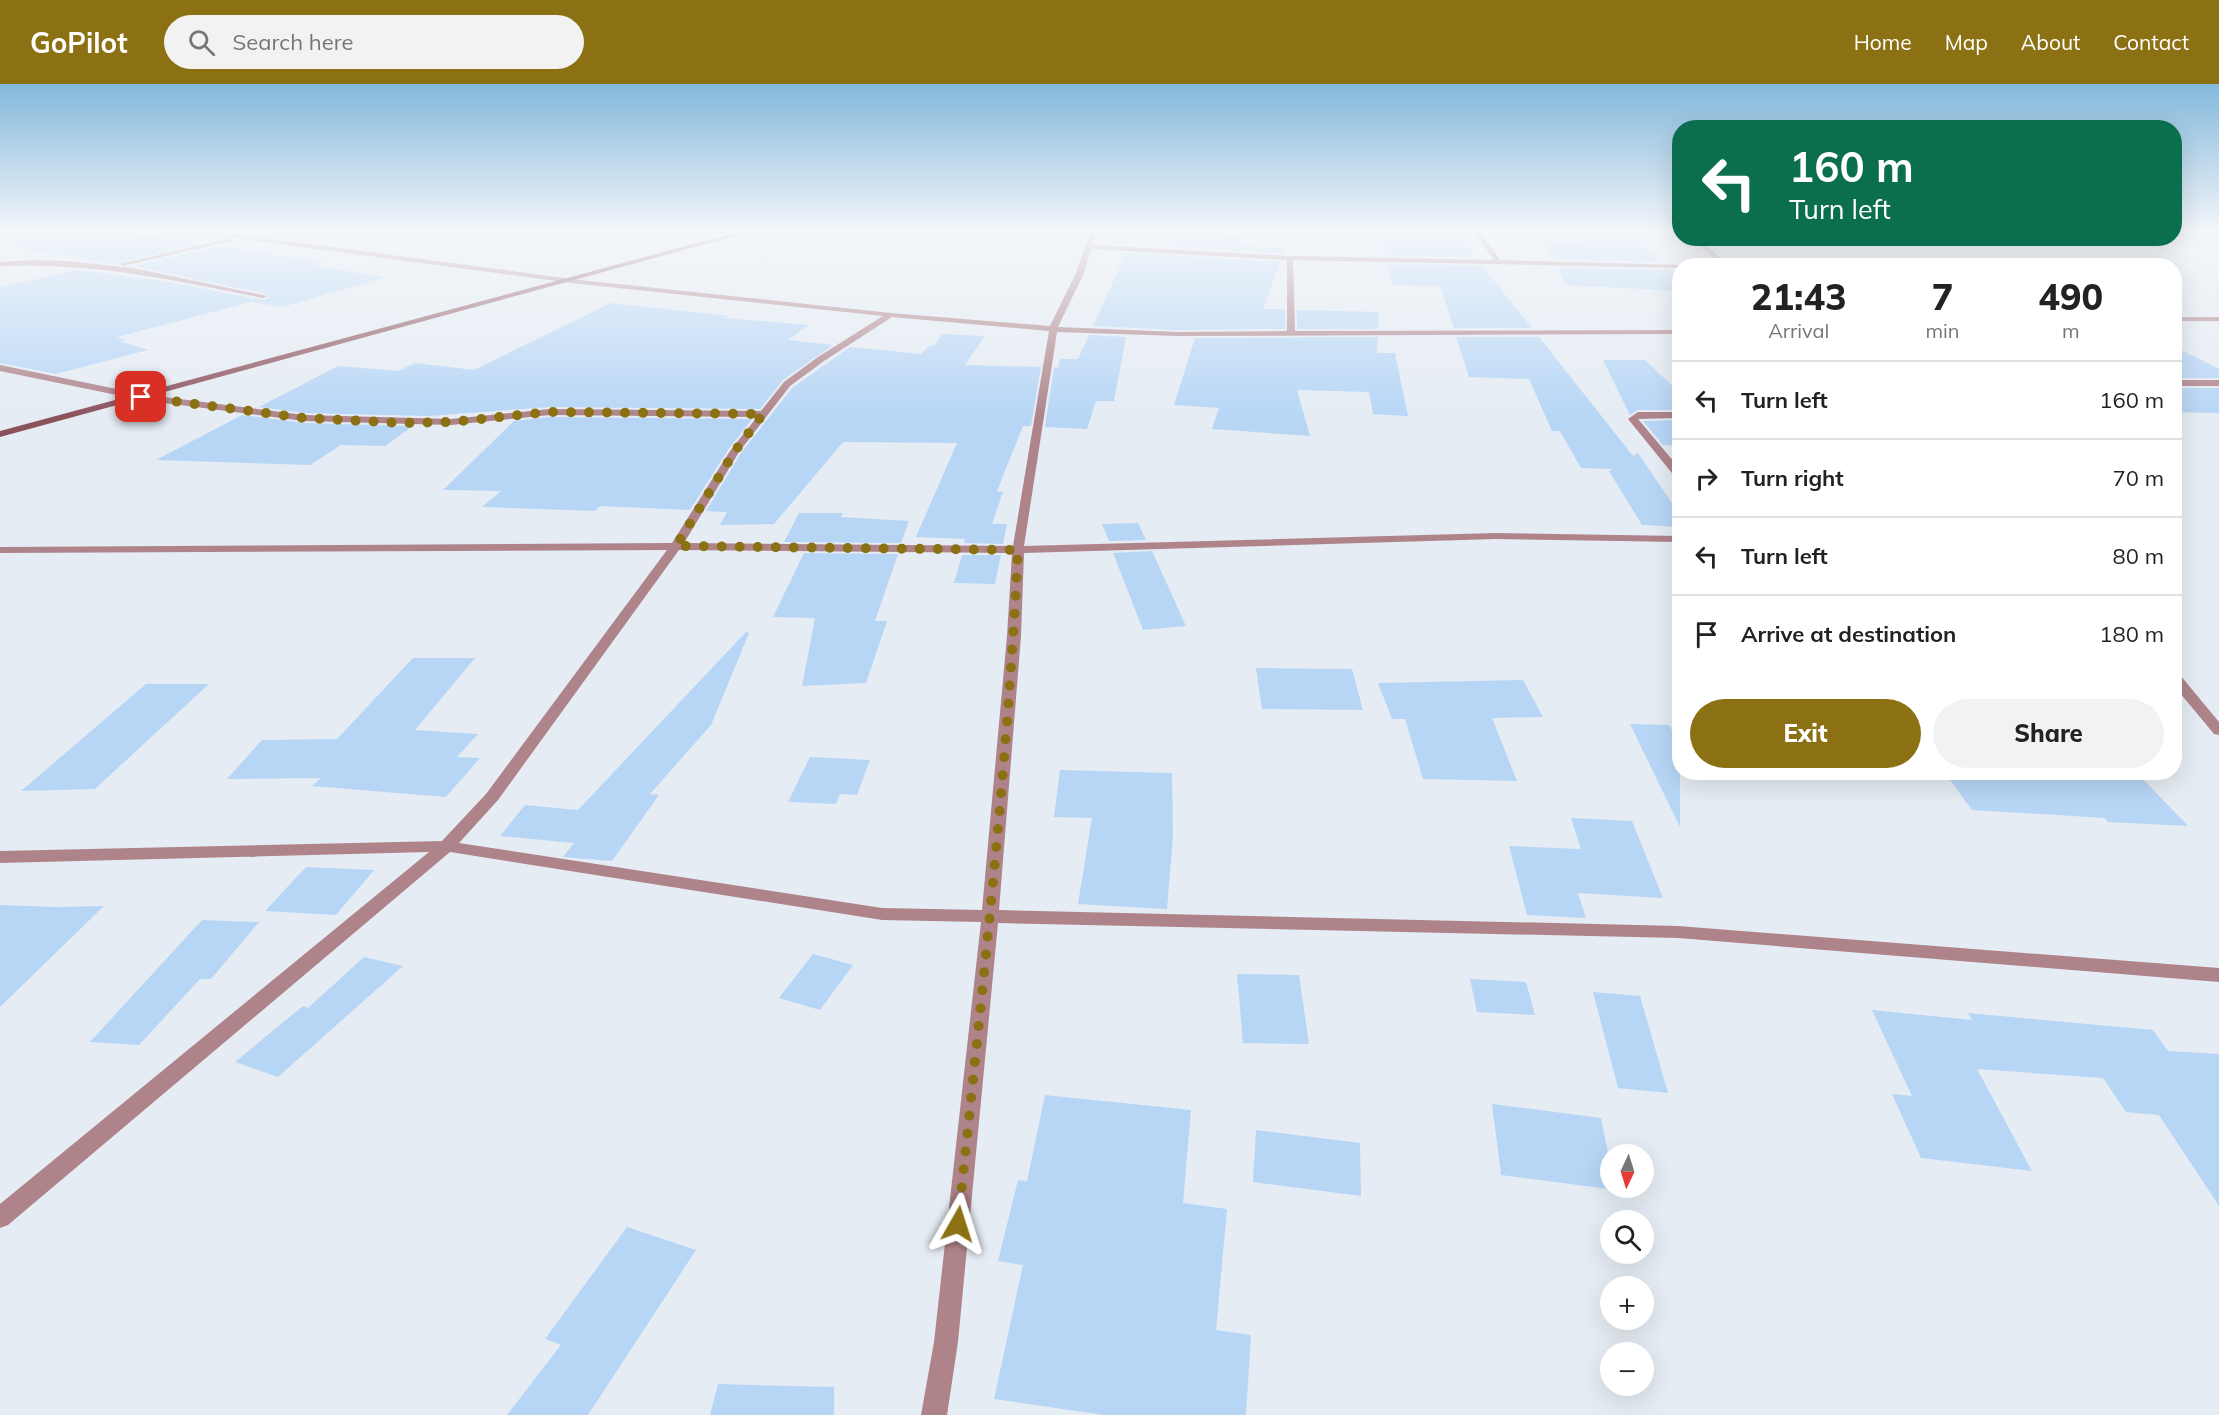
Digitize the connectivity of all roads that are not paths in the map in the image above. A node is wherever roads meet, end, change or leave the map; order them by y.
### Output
1 (244, 292) edge
2 (530, 292) edge
3 (676, 292) edge
4 (1069, 292) edge
5 (1290, 292) edge
6 (263, 296) dead end
7 (891, 315) junction
8 (2182, 319) edge
9 (2219, 319) edge
10 (1053, 329) junction
11 (1672, 332) edge
12 (1291, 334) junction
13 (0, 368) edge
14 (2182, 383) edge
15 (2219, 383) edge
16 (141, 397) junction
17 (763, 414) junction
18 (1672, 415) edge
19 (0, 435) edge
20 (1672, 466) edge
21 (1672, 540) edge
22 (676, 546) junction
23 (0, 550) edge
24 (1018, 550) junction
25 (2182, 686) edge
26 (2219, 731) edge
27 (447, 846) junction
28 (0, 857) edge
29 (990, 918) junction
30 (2219, 975) edge
31 (0, 1218) edge
32 (934, 1415) edge

1 - 6 street
2 - 16 street
3 - 7 street
4 - 10 street
5 - 12 street
7 - 10 street
7 - 17 street
8 - 9 street
10 - 12 street
10 - 24 street
11 - 12 street
13 - 16 street
14 - 15 street
16 - 17 street
16 - 19 street
17 - 22 street
18 - 20 street
21 - 24 street
22 - 23 street
22 - 24 street
22 - 27 street
24 - 29 street
25 - 26 street
27 - 28 street
27 - 29 street
27 - 31 street
29 - 30 street
29 - 32 street

